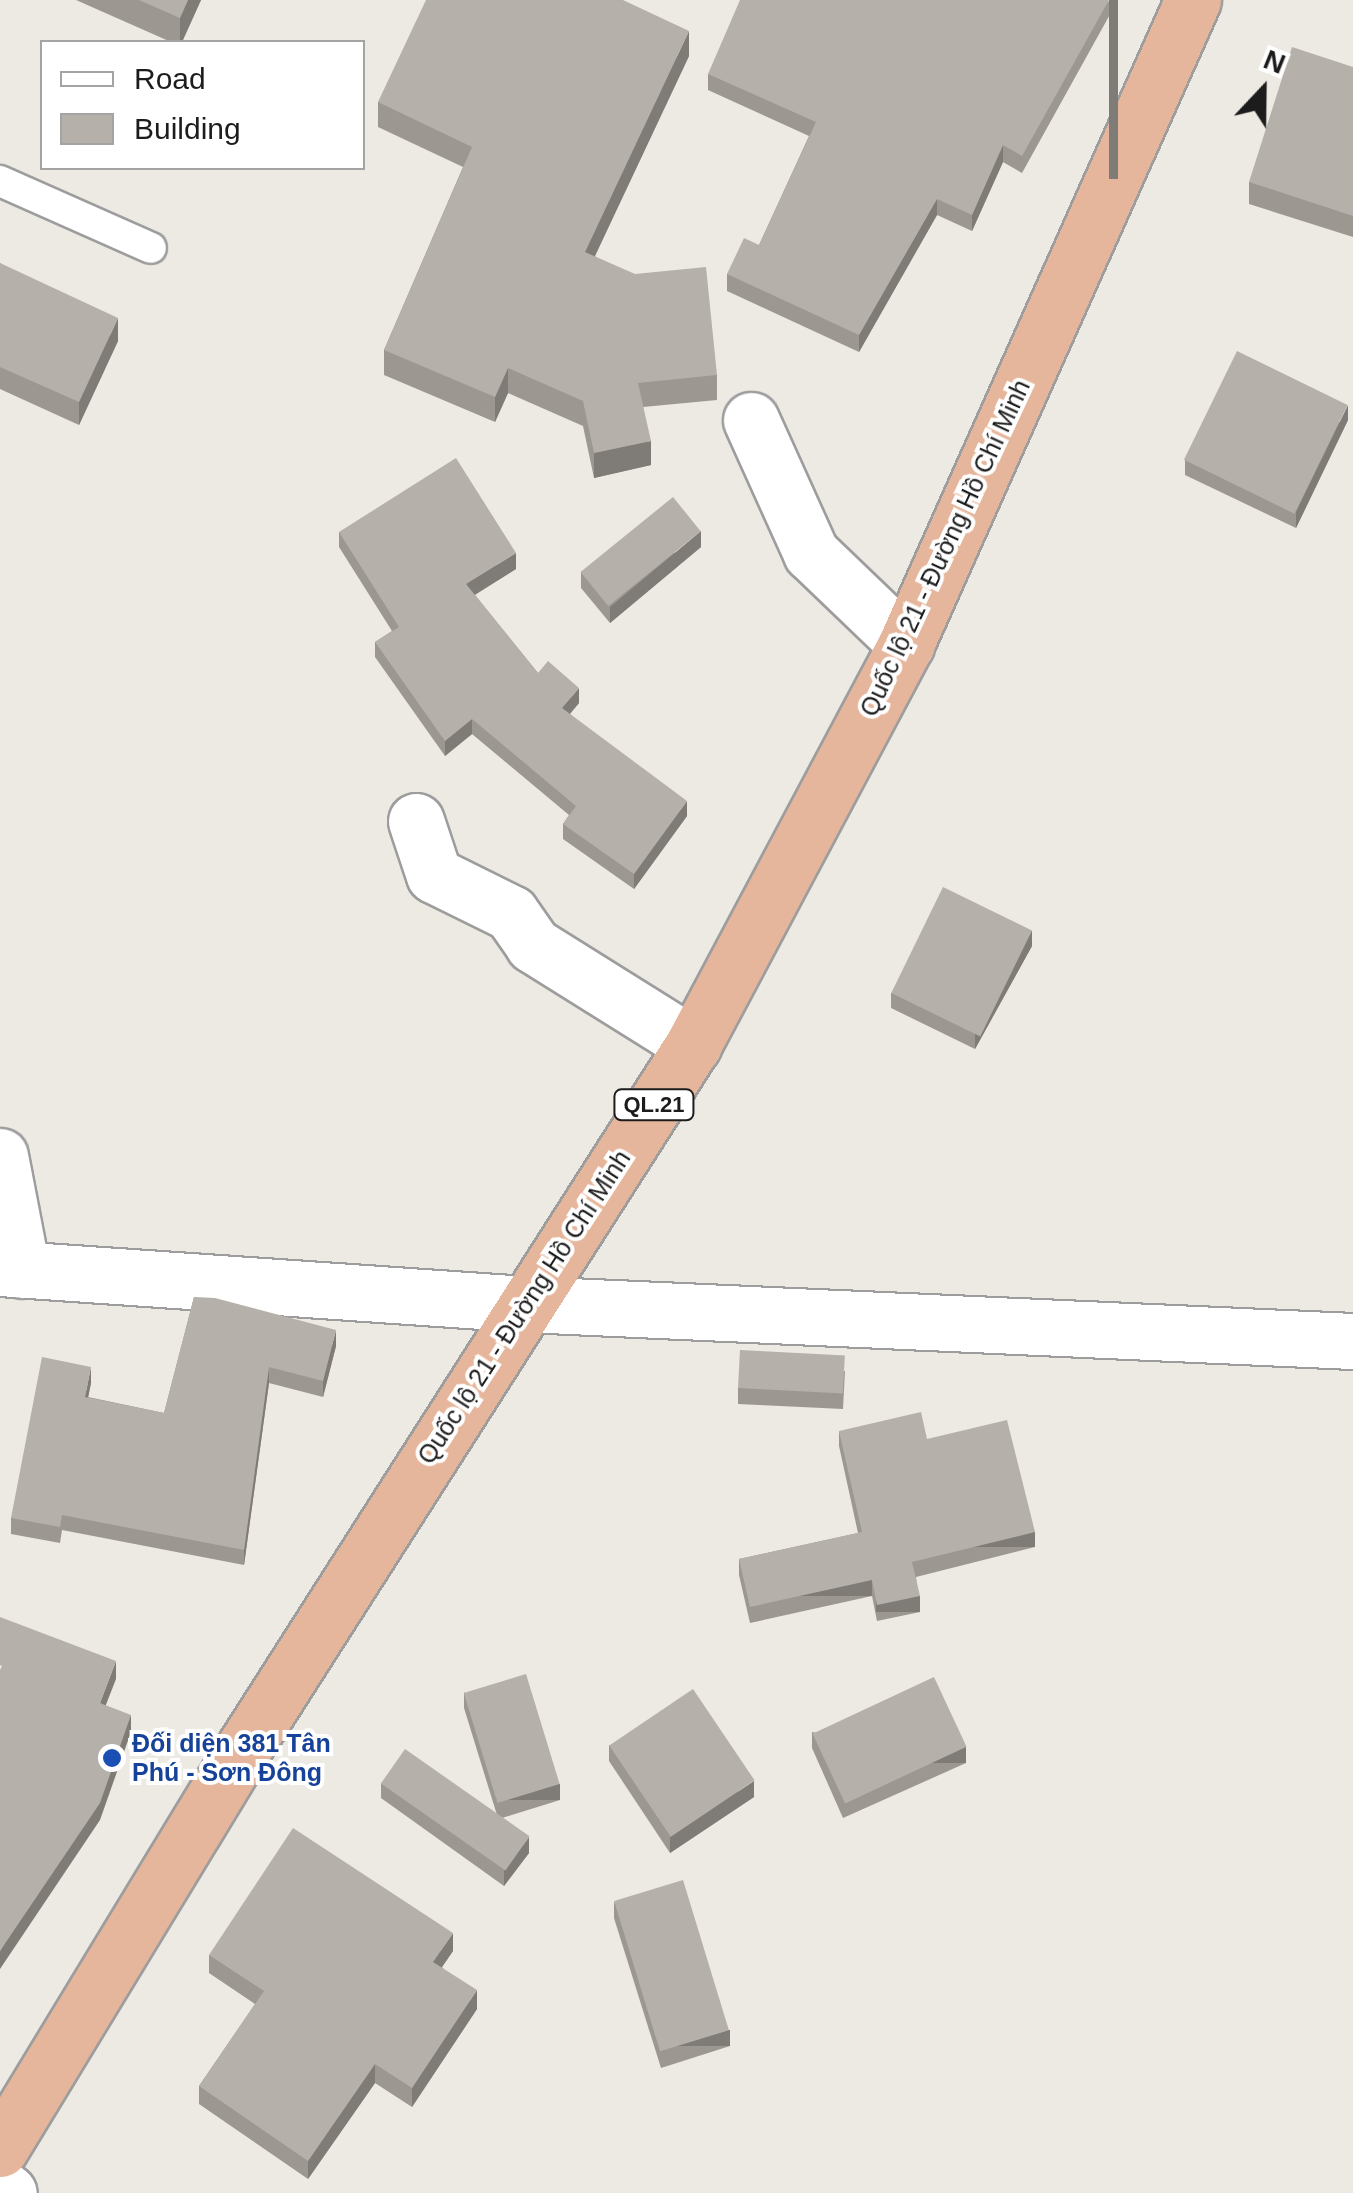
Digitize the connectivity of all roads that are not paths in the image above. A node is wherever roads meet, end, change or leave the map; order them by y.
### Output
1 (1193, 0) edge
2 (0, 181) edge
3 (151, 248) dead end
4 (751, 420) dead end
5 (906, 644) junction
6 (416, 821) dead end
7 (693, 1045) junction
8 (0, 1156) edge
9 (11, 1269) edge
10 (526, 1304) junction
11 (1353, 1341) edge
12 (0, 2149) edge
13 (0, 2186) edge
14 (9, 2193) edge

1 - 5 highway, Quốc lộ 21 - Đường Hồ Chí Minh / QL.21
2 - 3 lane
4 - 5 street
5 - 7 highway, Quốc lộ 21 - Đường Hồ Chí Minh / QL.21
6 - 7 street
7 - 10 highway, Quốc lộ 21 - Đường Hồ Chí Minh / QL.21
8 - 9 street
9 - 10 street
10 - 11 street
10 - 12 highway, Quốc lộ 21 - Đường Hồ Chí Minh / QL.21
13 - 14 street

